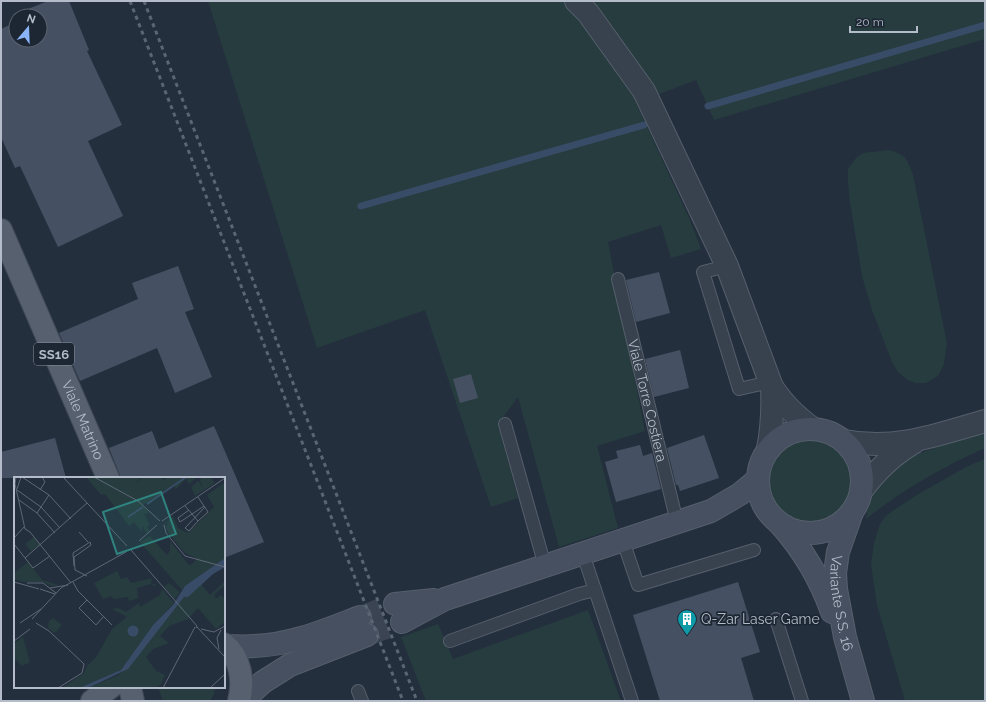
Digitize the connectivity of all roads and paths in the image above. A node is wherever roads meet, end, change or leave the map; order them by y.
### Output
1 (576, 1) edge
2 (1, 230) edge
3 (727, 266) junction
4 (618, 279) dead end
5 (771, 384) junction
6 (985, 422) edge
7 (505, 424) dead end
8 (813, 429) junction
9 (922, 440) junction
10 (844, 441) junction
11 (768, 449) junction
12 (108, 477) edge
13 (757, 480) junction
14 (861, 491) junction
15 (711, 511) junction
16 (852, 512) junction
17 (776, 521) junction
18 (677, 522) junction
19 (623, 541) junction
20 (754, 550) dead end
21 (583, 554) junction
22 (545, 566) junction
23 (595, 590) junction
24 (398, 613) tunnel mouth
25 (776, 619) dead end
26 (450, 641) dead end
27 (225, 645) edge
28 (854, 671) junction
29 (110, 688) edge
30 (130, 688) edge
31 (92, 701) edge
32 (133, 701) edge
33 (238, 701) edge
34 (242, 701) edge
35 (632, 701) edge
36 (802, 701) edge
37 (863, 701) edge

1 - 3 street
2 - 12 main road, Viale Matrino / SS16
3 - 5 street
3 - 5 lane
4 - 18 lane, Viale Torre Costiera
5 - 8 street
5 - 11 street
6 - 9 street
7 - 22 lane
8 - 10 street
8 - 11 street
9 - 10 street
9 - 14 street
10 - 14 street
11 - 13 street
13 - 15 street
13 - 17 street
14 - 16 street
15 - 17 street
15 - 18 street
16 - 17 street
16 - 28 street, Variante S.S. 16
17 - 28 street, Variante S.S. 16
18 - 19 street
19 - 20 lane
19 - 21 street
21 - 22 street
21 - 23 lane
22 - 24 street
23 - 26 lane
23 - 35 lane
25 - 36 lane
27 - 33 main road
27 - 34 street
28 - 37 street, Variante S.S. 16
29 - 31 main road
30 - 32 main road

